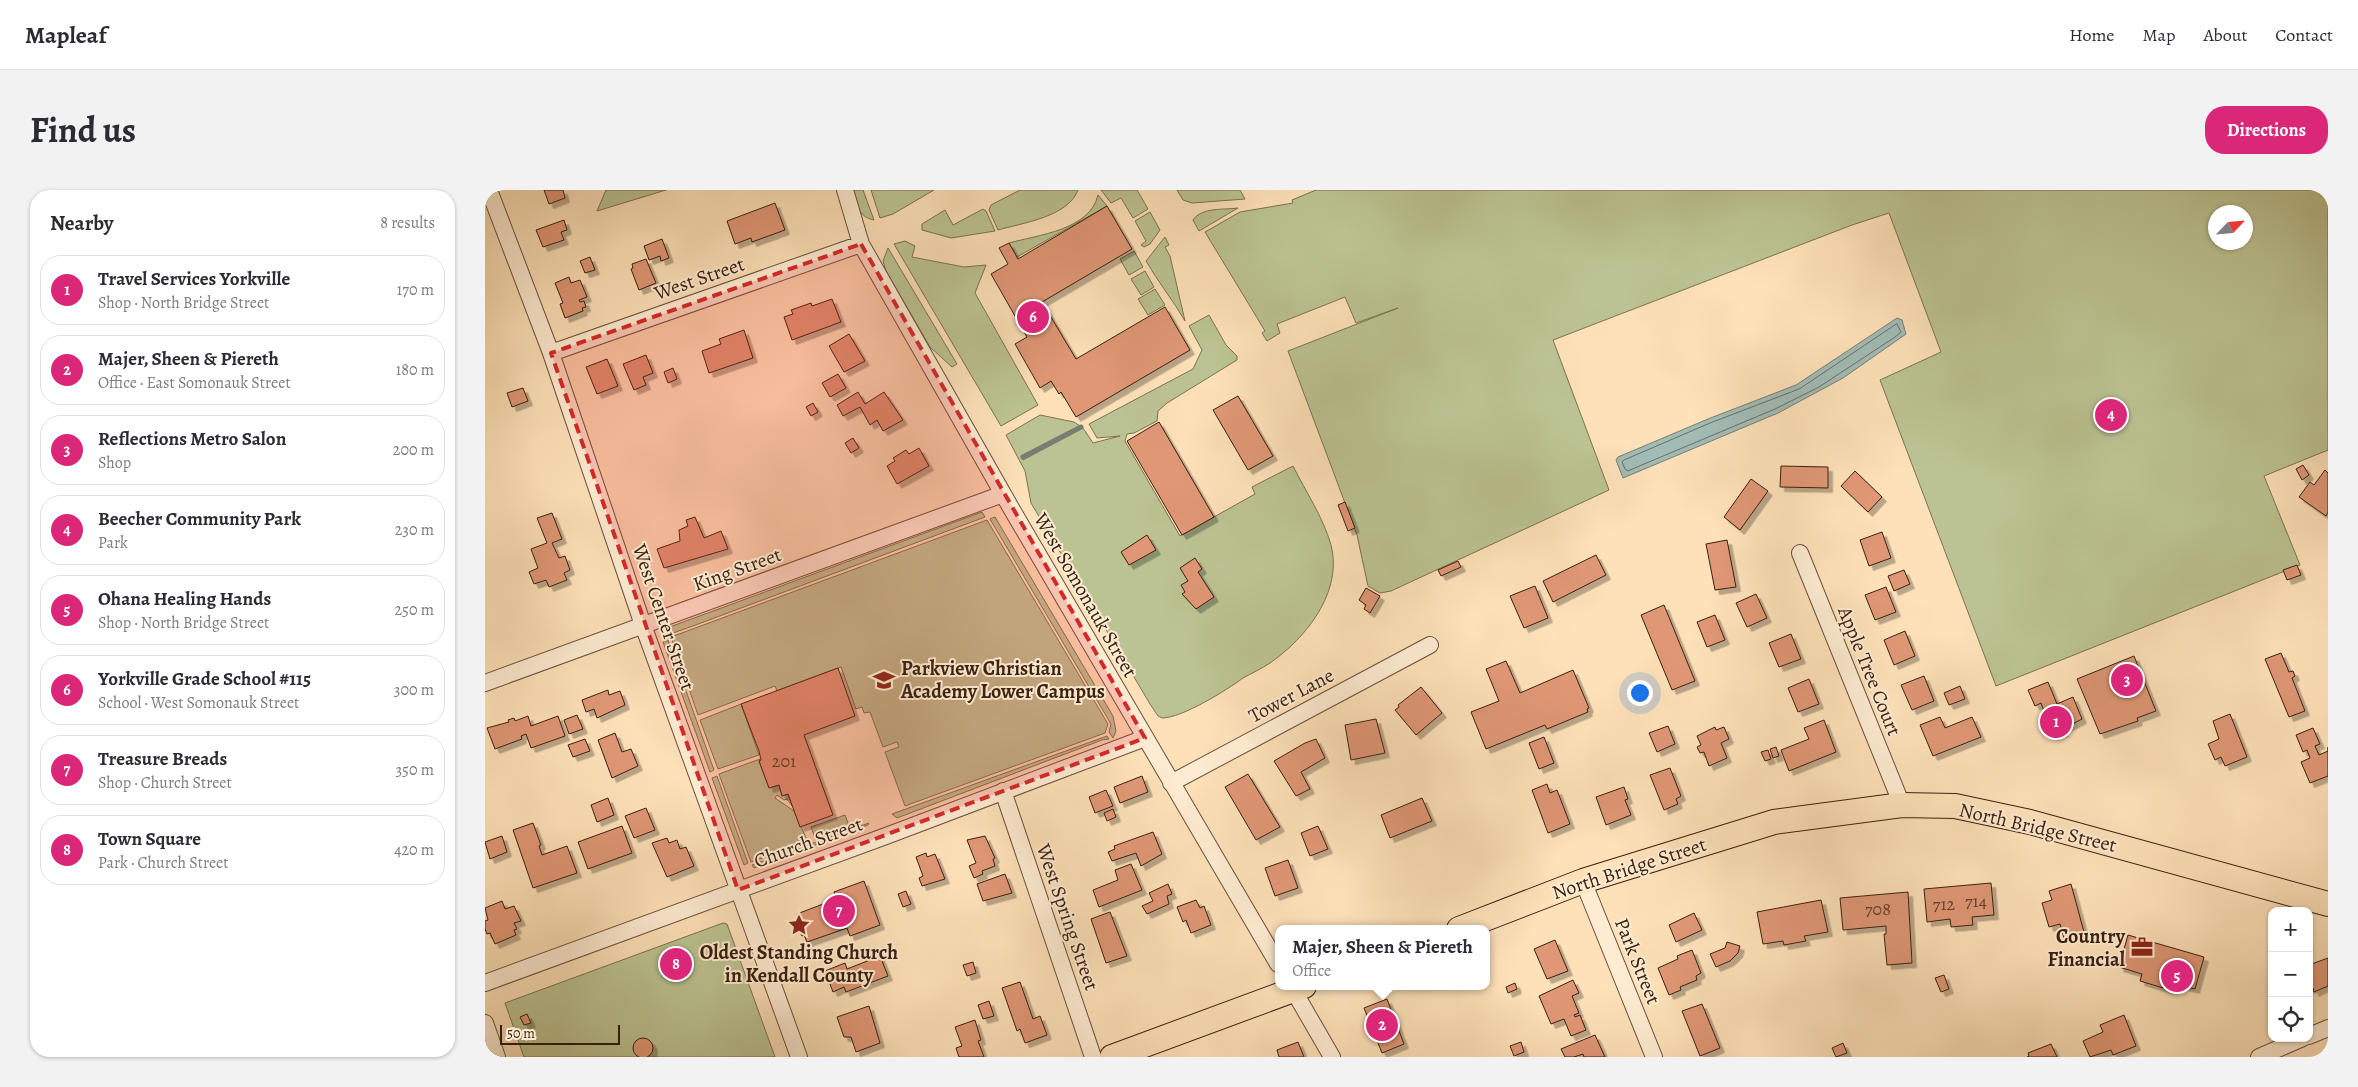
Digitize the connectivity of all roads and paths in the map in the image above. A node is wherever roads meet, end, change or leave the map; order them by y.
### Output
1 (489, 190) edge
2 (845, 190) edge
3 (861, 244) junction
4 (551, 353) junction
5 (1003, 494) junction
6 (1800, 553) dead end
7 (643, 625) junction
8 (1430, 645) dead end
9 (485, 683) edge
10 (1145, 738) junction
11 (1171, 783) junction
12 (1003, 790) junction
13 (1901, 805) junction
14 (1583, 881) junction
15 (738, 890) junction
16 (2328, 904) edge
17 (1469, 925) edge
18 (1275, 959) edge
19 (485, 983) edge
20 (1291, 990) edge
21 (1297, 990) edge
22 (485, 1023) edge
23 (2328, 1028) edge
24 (2313, 1034) edge
25 (2294, 1042) edge
26 (497, 1057) edge
27 (799, 1057) edge
28 (1093, 1057) edge
29 (1112, 1057) edge
30 (1332, 1057) edge
31 (1654, 1057) edge
32 (2259, 1057) edge

1 - 4 street, West Center Street
2 - 3 street, West Somonauk Street
3 - 4 street, West Street
3 - 5 street, West Somonauk Street
4 - 7 street, West Center Street
5 - 7 street, King Street
5 - 10 street, West Somonauk Street
6 - 13 street, Apple Tree Court
7 - 9 street, King Street
7 - 15 street, West Center Street
8 - 11 street, Tower Lane
10 - 11 street, West Somonauk Street
10 - 12 street, Church Street
11 - 18 street, West Somonauk Street
12 - 15 street, Church Street
12 - 28 street, West Spring Street
13 - 14 highway, North Bridge Street
13 - 16 highway, North Bridge Street
14 - 17 highway, North Bridge Street
14 - 31 street, Park Street
15 - 19 street, Church Street
15 - 27 street, West Center Street
20 - 29 highway
21 - 30 street
22 - 26 street
23 - 24 street
25 - 32 street

